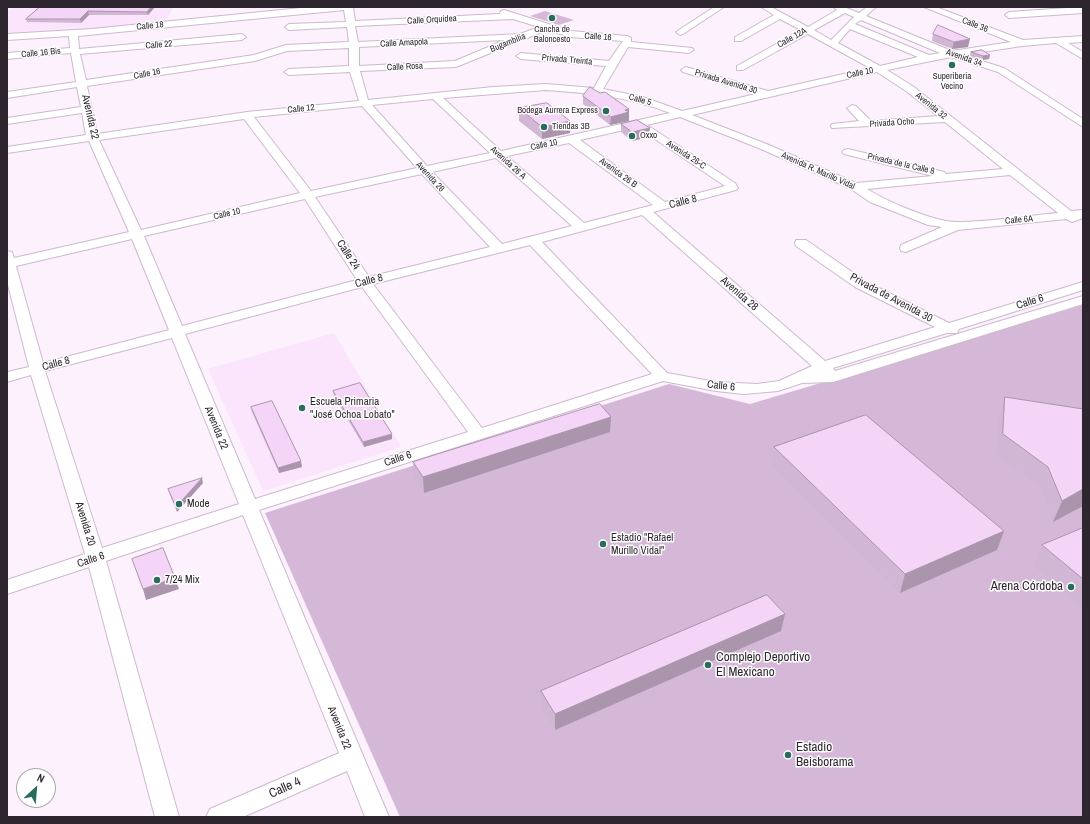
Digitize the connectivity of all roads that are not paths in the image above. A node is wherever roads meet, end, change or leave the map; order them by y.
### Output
1 (348, 7) edge
2 (486, 7) edge
3 (720, 7) edge
4 (764, 7) edge
5 (872, 7) edge
6 (928, 7) edge
7 (294, 8) edge
8 (840, 9) edge
9 (1077, 9) edge
10 (1009, 15) dead end
11 (513, 16) junction
12 (779, 16) junction
13 (859, 17) junction
14 (351, 24) junction
15 (849, 25) junction
16 (289, 27) dead end
17 (546, 27) junction
18 (806, 30) junction
19 (680, 32) dead end
20 (73, 34) junction
21 (7, 37) edge
22 (242, 37) dead end
23 (522, 37) junction
24 (738, 39) dead end
25 (1083, 39) edge
26 (1057, 40) junction
27 (627, 41) junction
28 (1022, 43) junction
29 (832, 44) junction
30 (354, 45) junction
31 (286, 48) joint
32 (690, 50) dead end
33 (75, 51) junction
34 (950, 54) junction
35 (7, 56) edge
36 (521, 56) dead end
37 (1083, 56) edge
38 (928, 58) junction
39 (456, 64) joint
40 (612, 64) junction
41 (740, 68) dead end
42 (354, 69) junction
43 (878, 69) junction
44 (686, 70) dead end
45 (289, 72) dead end
46 (82, 85) junction
47 (597, 91) junction
48 (765, 94) junction
49 (7, 95) edge
50 (435, 96) junction
51 (364, 102) junction
52 (852, 108) dead end
53 (88, 109) junction
54 (247, 115) junction
55 (681, 115) junction
56 (947, 119) junction
57 (7, 121) edge
58 (639, 124) junction
59 (868, 124) junction
60 (1083, 124) edge
61 (836, 126) dead end
62 (92, 137) junction
63 (571, 139) junction
64 (7, 150) edge
65 (848, 152) dead end
66 (498, 154) junction
67 (424, 171) junction
68 (1013, 171) junction
69 (953, 176) junction
70 (855, 187) junction
71 (732, 188) joint
72 (308, 195) junction
73 (664, 207) junction
74 (645, 212) junction
75 (1083, 214) edge
76 (1068, 215) junction
77 (1083, 225) edge
78 (955, 226) junction
79 (582, 228) junction
80 (137, 235) junction
81 (533, 240) junction
82 (801, 243) dead end
83 (906, 248) dead end
84 (499, 249) junction
85 (8, 261) edge
86 (365, 282) junction
87 (1083, 286) edge
88 (1083, 300) edge
89 (948, 327) junction
90 (178, 332) junction
91 (962, 337) junction
92 (822, 367) junction
93 (37, 369) junction
94 (662, 376) junction
95 (7, 377) edge
96 (833, 377) junction
97 (795, 380) junction
98 (478, 434) junction
99 (248, 507) junction
100 (96, 558) junction
101 (7, 587) edge
102 (352, 758) junction
103 (167, 817) edge
104 (218, 817) edge
105 (377, 817) edge

1 - 7 street, Calle 18
1 - 14 street
2 - 11 street, Bugambilia
3 - 19 street
4 - 12 street, Avenida 32
5 - 13 street
6 - 28 street, Calle 36
7 - 20 street, Calle 18
8 - 13 street, Avenida 34
8 - 18 street, Calle 12A
9 - 10 street
11 - 14 street, Calle Orquídea
11 - 17 street, Bugambilia
12 - 18 street, Avenida 32
12 - 24 street
13 - 15 street
13 - 34 street, Avenida 34
14 - 16 street, Calle Orquídea
14 - 30 street
15 - 29 street
15 - 38 street
17 - 23 street, Bugambilia
17 - 27 street, Calle 16
18 - 29 street, Avenida 32
18 - 41 street, Calle 12A
20 - 21 street, Calle 18
20 - 33 street, Avenida 22
22 - 33 street, Calle 22
23 - 30 street, Calle Amapola
23 - 39 street, Bugambilia
25 - 26 street, Calle 10
26 - 28 street, Calle 10
26 - 37 street
27 - 32 street, Calle 16
27 - 40 street, Privada Treinta
28 - 34 street, Calle 10
29 - 43 street, Avenida 32
30 - 31 street, Calle Amapola
30 - 42 street
31 - 46 street, Calle 16
33 - 35 street, Calle 16 Bis
33 - 46 street, Avenida 22
34 - 38 street, Calle 10
34 - 60 street, Avenida 34
36 - 40 street, Privada Treinta
38 - 43 street, Calle 10
39 - 42 street, Calle Rosa
40 - 47 street, Privada Treinta
42 - 45 street, Calle Rosa
42 - 51 street
43 - 48 street, Calle 10
43 - 56 street, Avenida 32
44 - 48 street, Privada Avenida 30
46 - 49 street, Calle 16
46 - 53 street, Avenida 22
47 - 50 street, Calle 12
47 - 55 street, Calle 5
48 - 55 street, Calle 10
50 - 51 street, Calle 12
50 - 66 street, Avenida 26 A
51 - 54 street, Calle 12
51 - 67 street, Avenida 26
52 - 59 street
53 - 57 street
53 - 62 street, Avenida 22
54 - 62 street, Calle 12
54 - 72 street, Calle 24
55 - 58 street, Calle 10
55 - 70 street, Avenida R. Marillo Vidal
56 - 59 street, Privada Ocho
56 - 68 street, Avenida 32
58 - 63 street, Calle 10
58 - 71 street, Avenida 26-C
59 - 61 street, Privada Ocho
62 - 64 street, Calle 12
62 - 80 street, Avenida 22
63 - 66 street, Calle 10
63 - 73 street, Avenida 26 B
65 - 69 street, Privada de la Calle 8
66 - 67 street, Calle 10
66 - 79 street, Avenida 26 A
67 - 72 street, Calle 10
67 - 84 street, Avenida 26
68 - 69 street
68 - 76 street, Avenida 32
69 - 70 street
70 - 78 street, Avenida R. Marillo Vidal
71 - 73 street, Calle 8
72 - 80 street, Calle 10
72 - 86 street, Calle 24
73 - 74 street, Calle 8
74 - 79 street, Calle 8
74 - 92 street, Avenida 28
75 - 76 street, Calle 6A
76 - 77 street, Avenida 32
76 - 78 street, Calle 6A
78 - 83 street
79 - 81 street, Calle 8
80 - 85 street, Calle 10
80 - 90 street, Avenida 22
81 - 84 street, Calle 8
81 - 94 street
82 - 89 street, Privada de Avenida 30
84 - 86 street, Calle 8
85 - 93 street, Avenida 20
86 - 90 street, Calle 8
86 - 98 street, Calle 24
87 - 89 street, Calle 6
88 - 91 street, Calle 6
89 - 91 street, Privada de Avenida 30
89 - 92 street, Calle 6
90 - 93 street, Calle 8
90 - 99 street, Avenida 22
91 - 96 street, Calle 6
92 - 96 street, Avenida 28
92 - 97 street, Calle 6
93 - 95 street, Calle 8
93 - 100 street, Avenida 20
94 - 97 street, Calle 6
94 - 98 street, Calle 6
96 - 97 street, Calle 6
98 - 99 street, Calle 6
99 - 100 street, Calle 6
99 - 102 street, Avenida 22
100 - 101 street, Calle 6
100 - 103 street, Avenida 20
102 - 104 street, Calle 4
102 - 105 street, Avenida 22

